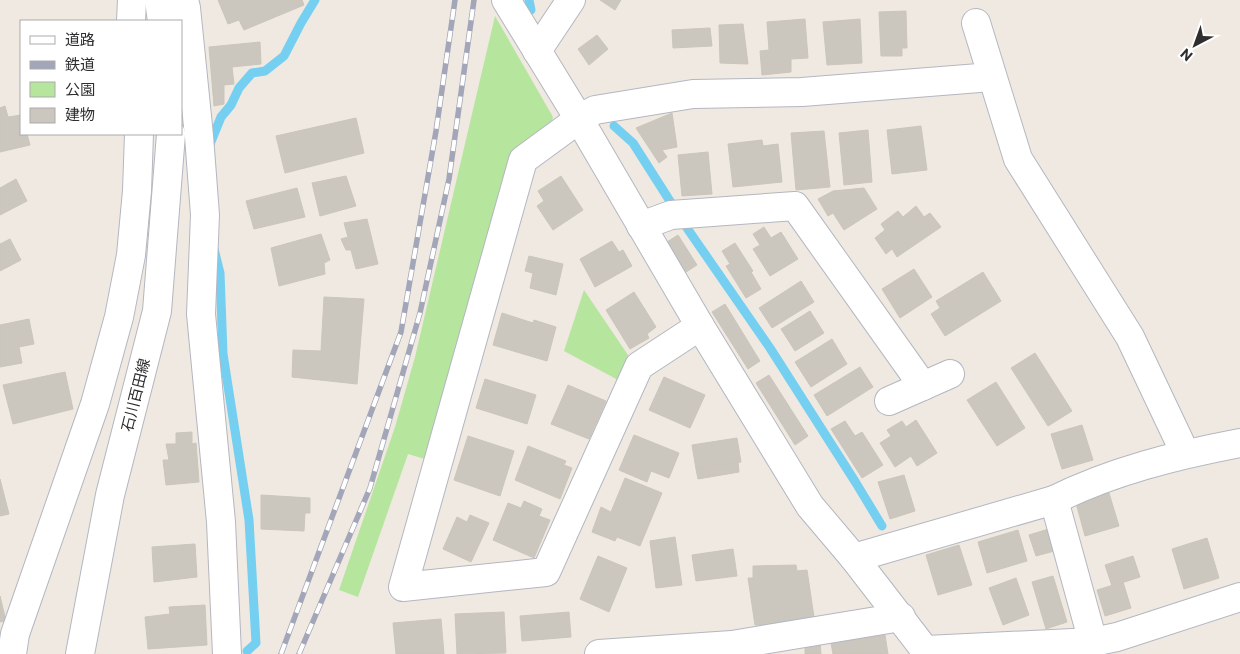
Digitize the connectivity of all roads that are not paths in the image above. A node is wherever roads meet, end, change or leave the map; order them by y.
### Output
1 (132, 0) edge
2 (159, 0) edge
3 (184, 0) edge
4 (506, 0) edge
5 (571, 0) edge
6 (131, 20) edge
7 (162, 20) edge
8 (976, 23) dead end
9 (537, 51) junction
10 (992, 77) junction
11 (579, 119) junction
12 (139, 135) edge
13 (171, 135) edge
14 (641, 226) junction
15 (700, 326) junction
16 (950, 374) dead end
17 (923, 386) junction
18 (890, 401) dead end
19 (1240, 443) edge
20 (1185, 453) junction
21 (1054, 500) junction
22 (854, 558) junction
23 (1240, 596) edge
24 (901, 617) junction
25 (1093, 642) junction
26 (927, 652) edge
27 (12, 654) edge
28 (80, 654) edge
29 (227, 654) edge
30 (599, 654) edge

1 - 6 street
2 - 7 street
3 - 29 street
4 - 9 street
5 - 9 street
8 - 10 street
9 - 11 street
10 - 11 street
10 - 20 street
11 - 14 street
11 - 15 street
12 - 27 street
13 - 28 street, 石川百田線
14 - 15 street
14 - 17 street
15 - 22 street
16 - 17 street
17 - 18 street
19 - 20 street
20 - 21 street
21 - 22 street
21 - 25 street
22 - 24 street
23 - 25 street
24 - 26 street
24 - 30 street
25 - 26 street

